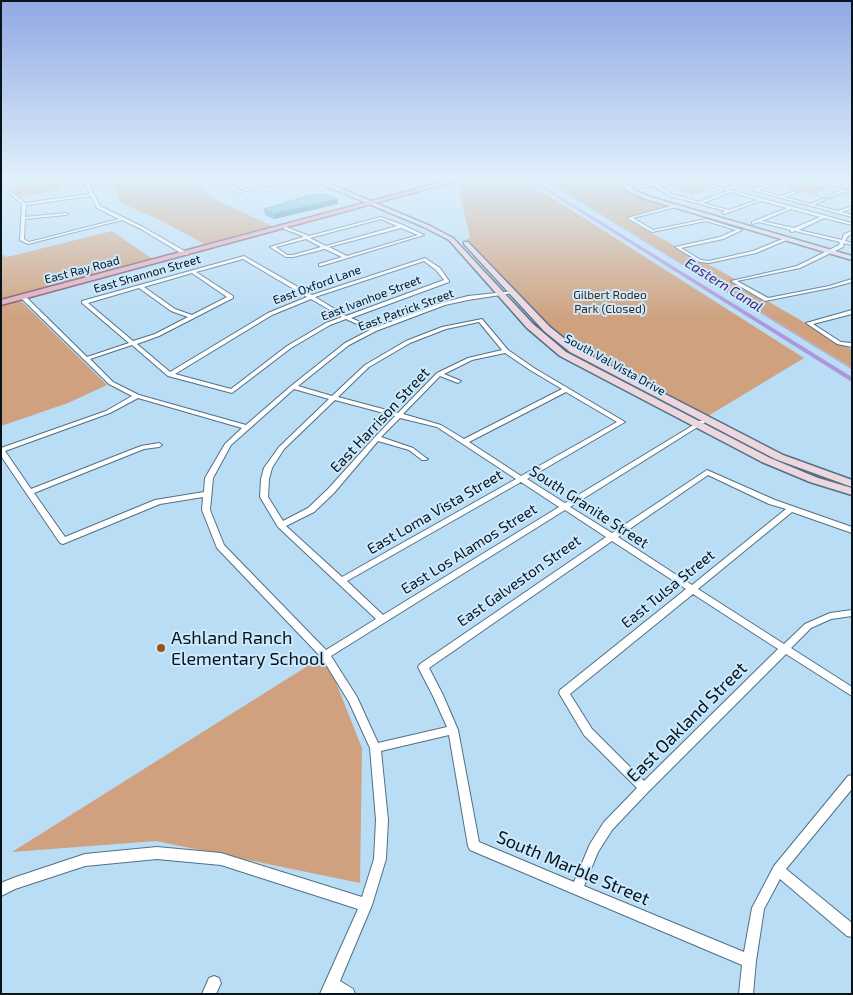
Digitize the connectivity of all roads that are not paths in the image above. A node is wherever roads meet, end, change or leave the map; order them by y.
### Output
1 (23, 226) edge
2 (92, 226) edge
3 (136, 226) edge
4 (292, 226) edge
5 (347, 226) edge
6 (390, 226) edge
7 (403, 226) edge
8 (428, 226) edge
9 (644, 226) edge
10 (674, 226) edge
11 (728, 226) edge
12 (744, 226) edge
13 (779, 226) edge
14 (801, 226) edge
15 (286, 228) junction
16 (792, 230) junction
17 (852, 232) edge
18 (305, 237) junction
19 (787, 239) junction
20 (842, 243) junction
21 (852, 244) edge
22 (324, 247) junction
23 (469, 251) junction
24 (829, 252) junction
25 (186, 254) junction
26 (345, 257) junction
27 (852, 258) edge
28 (425, 259) joint
29 (320, 264) dead end
30 (193, 272) junction
31 (852, 280) edge
32 (140, 286) junction
33 (513, 292) junction
34 (502, 293) junction
35 (311, 297) junction
36 (22, 298) junction
37 (1, 303) edge
38 (852, 312) edge
39 (192, 317) junction
40 (345, 317) junction
41 (374, 330) junction
42 (133, 344) junction
43 (852, 345) edge
44 (506, 351) junction
45 (86, 359) junction
46 (439, 374) junction
47 (170, 375) junction
48 (458, 381) dead end
49 (293, 387) junction
50 (565, 390) junction
51 (137, 396) junction
52 (332, 398) junction
53 (399, 415) junction
54 (701, 423) junction
55 (246, 427) junction
56 (376, 438) junction
57 (464, 442) junction
58 (159, 445) dead end
59 (738, 447) junction
60 (1, 450) edge
61 (779, 457) junction
62 (424, 459) dead end
63 (521, 479) junction
64 (852, 484) edge
65 (852, 490) edge
66 (30, 492) junction
67 (207, 494) junction
68 (564, 507) junction
69 (791, 510) junction
70 (281, 525) junction
71 (852, 530) edge
72 (611, 537) junction
73 (341, 581) junction
74 (692, 588) junction
75 (852, 613) edge
76 (382, 619) junction
77 (786, 649) junction
78 (325, 655) junction
79 (423, 667) joint
80 (852, 692) edge
81 (453, 730) junction
82 (375, 748) junction
83 (850, 786) edge
84 (644, 788) junction
85 (778, 870) junction
86 (577, 889) junction
87 (1, 890) edge
88 (366, 905) junction
89 (852, 930) edge
90 (748, 961) junction
91 (330, 989) edge
92 (348, 994) edge
93 (746, 994) edge

1 - 2 street
3 - 25 street
4 - 15 main road, East Ray Road
5 - 18 street
6 - 22 street
7 - 26 street
8 - 23 main road, South Val Vista Drive
9 - 10 street
11 - 19 street
12 - 19 main road
13 - 16 street
14 - 16 street
15 - 18 street
15 - 25 main road, East Ray Road
16 - 20 street
17 - 20 street
18 - 22 street
18 - 22 street
19 - 24 main road
20 - 21 street
20 - 24 street
22 - 26 street
23 - 33 main road, South Val Vista Drive
23 - 34 main road, South Val Vista Drive
24 - 27 main road
24 - 31 street
25 - 36 main road, East Ray Road
26 - 29 street
28 - 35 street, East Oxford Lane
28 - 40 street, East Ivanhoe Street
30 - 32 street, East Shannon Street
30 - 35 street, East Shannon Street
30 - 39 street
32 - 39 street
32 - 42 street, East Shannon Street
33 - 34 street, East Patrick Street
33 - 54 main road, South Val Vista Drive
34 - 41 street, East Patrick Street
34 - 54 main road, South Val Vista Drive
35 - 40 street
35 - 47 street, East Oxford Lane
36 - 37 main road, East Ray Road
36 - 45 street
38 - 43 street
39 - 42 street
40 - 41 street
40 - 47 street, East Ivanhoe Street
41 - 49 street, East Patrick Street
42 - 45 street
42 - 47 street
44 - 46 street, East Harrison Street
44 - 50 street
44 - 52 street
45 - 51 street
46 - 48 street
46 - 53 street, East Harrison Street
49 - 52 street, South Granite Street
49 - 55 street, East Patrick Street
50 - 57 street
50 - 63 street, East Loma Vista Street
51 - 55 street
51 - 60 street
52 - 53 street, South Granite Street
52 - 70 street
53 - 56 street, East Harrison Street
53 - 57 street, South Granite Street
54 - 59 main road, South Val Vista Drive
54 - 61 main road, South Val Vista Drive
54 - 68 street, East Los Alamos Street
55 - 67 street, East Patrick Street
56 - 62 street
56 - 70 street, East Harrison Street
57 - 63 street, South Granite Street
58 - 66 street
59 - 61 main road
59 - 65 main road, South Val Vista Drive
60 - 66 street
61 - 64 main road, South Val Vista Drive
63 - 68 street, South Granite Street
63 - 73 street, East Loma Vista Street
66 - 67 street
67 - 78 street, East Patrick Street
68 - 72 street, South Granite Street
68 - 76 street, East Los Alamos Street
69 - 71 street
69 - 72 street, East Galveston Street
69 - 74 street, East Tulsa Street
70 - 73 street
72 - 74 street, South Granite Street
72 - 79 street, East Galveston Street
73 - 76 street
74 - 77 street, South Granite Street
74 - 84 street, East Tulsa Street
75 - 77 street, East Oakland Street
76 - 78 street, East Los Alamos Street
77 - 80 street, South Granite Street
77 - 84 street, East Oakland Street
78 - 82 street, East Patrick Street
79 - 81 street, South Marble Street
81 - 82 street
81 - 86 street, South Marble Street
82 - 88 street, East Patrick Street
83 - 85 street
84 - 86 street, East Oakland Street
85 - 89 street
85 - 90 street
86 - 90 street, South Marble Street
87 - 88 street
88 - 91 street, East Patrick Street
90 - 93 street
91 - 92 street

